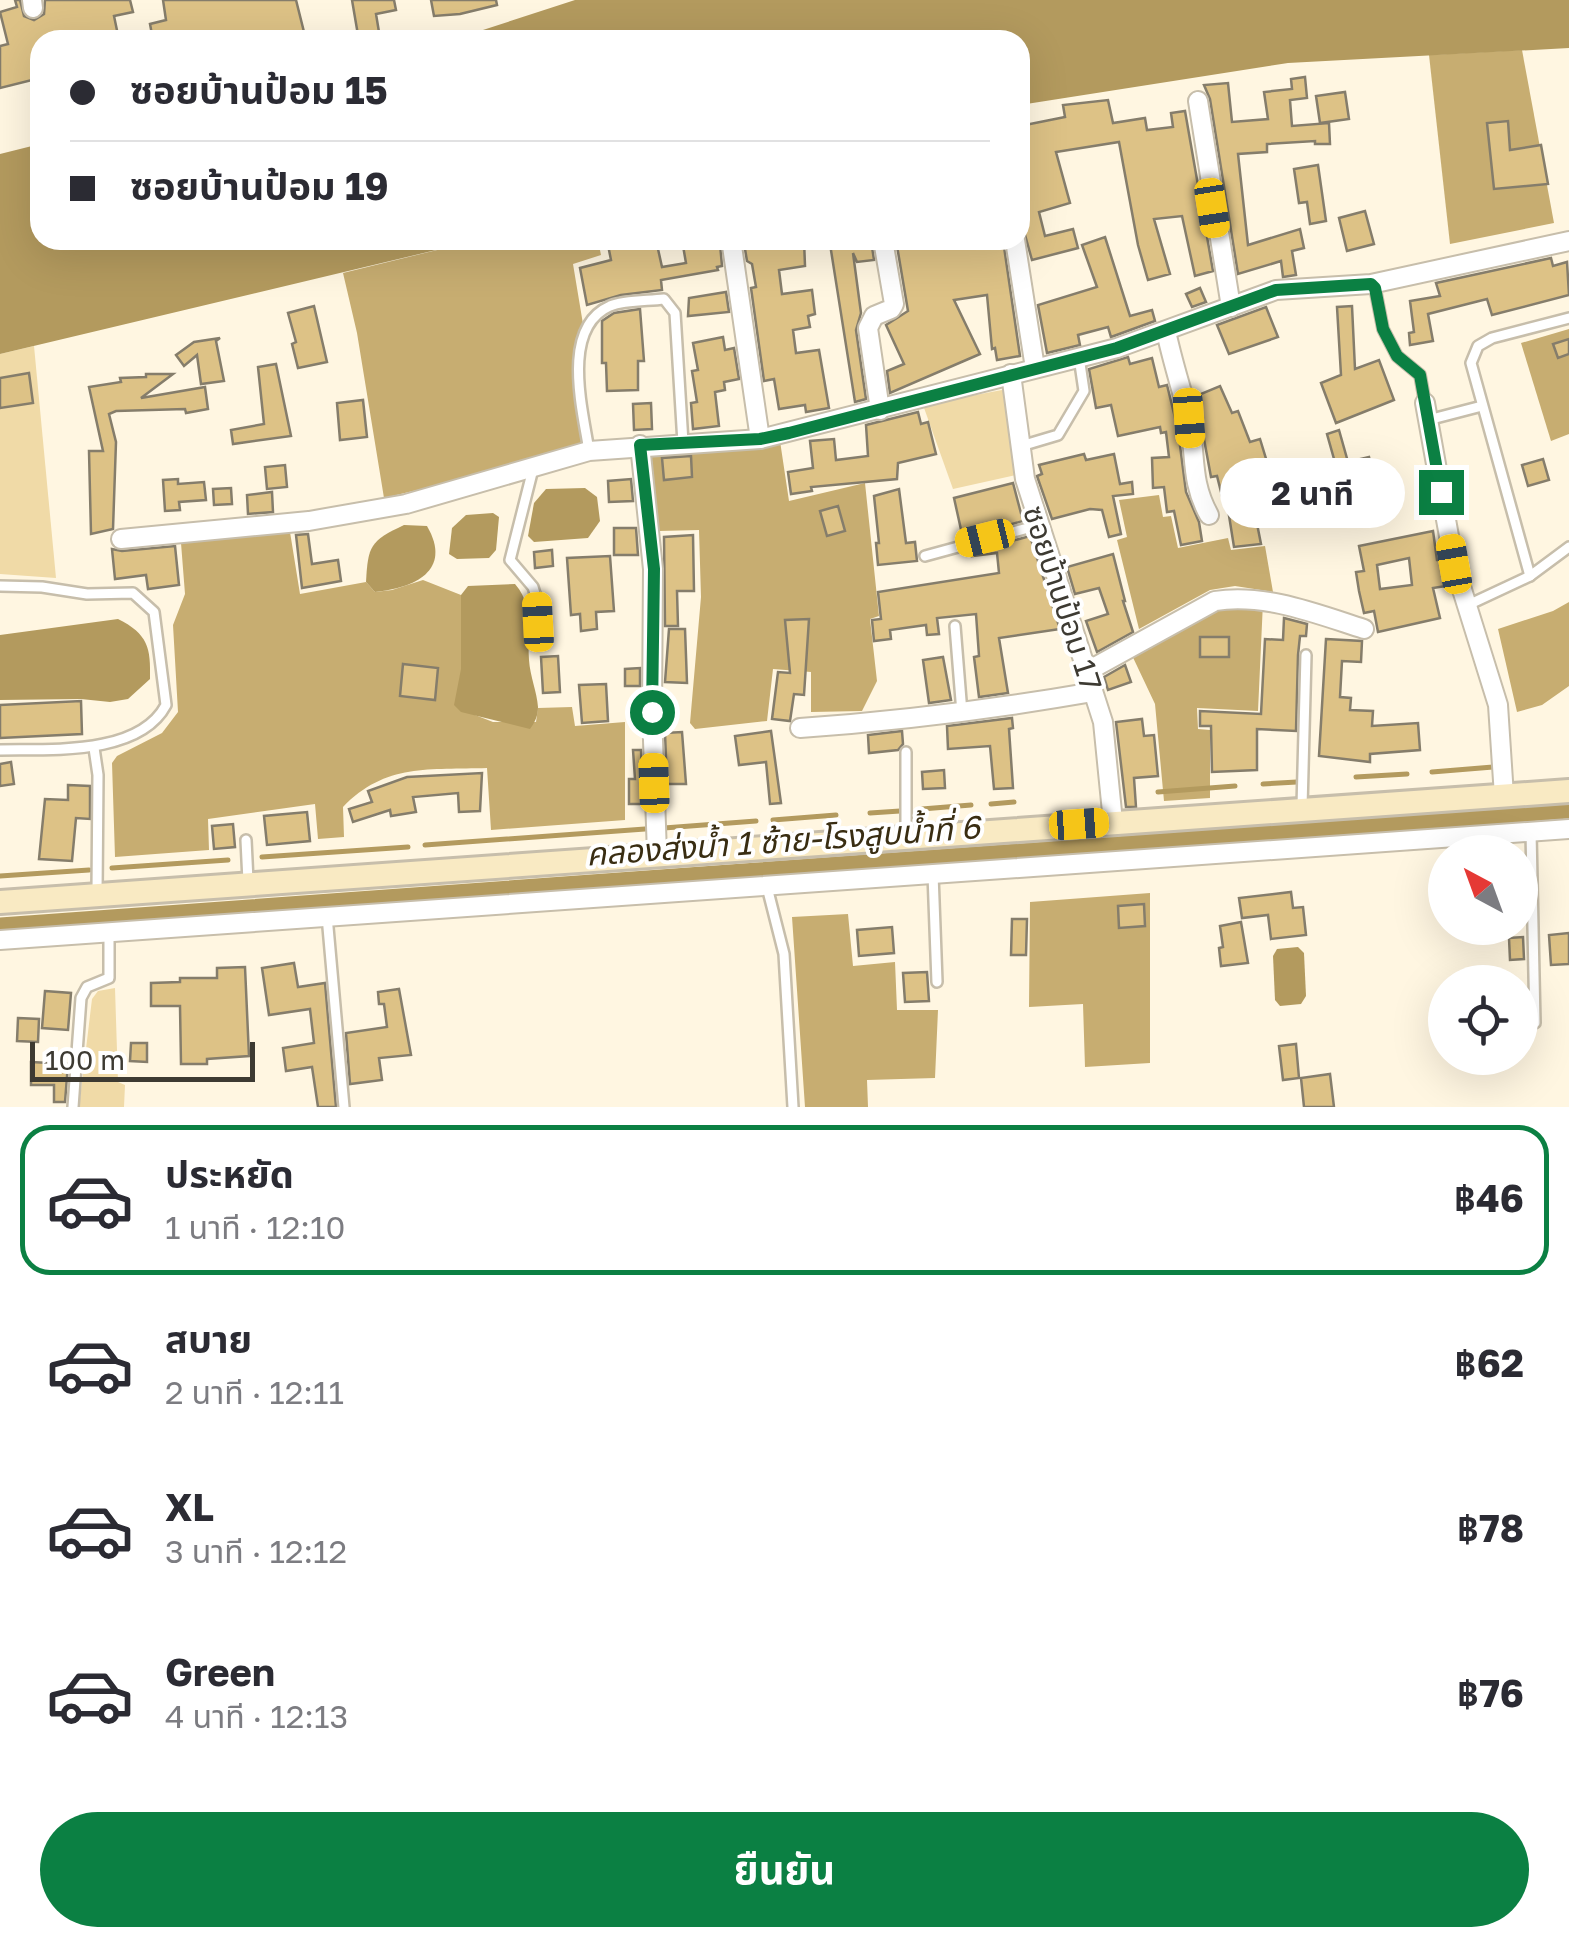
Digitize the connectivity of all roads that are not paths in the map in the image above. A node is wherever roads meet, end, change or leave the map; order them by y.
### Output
1 (1198, 100) dead end
2 (1569, 241) edge
3 (733, 250) edge
4 (885, 250) edge
5 (1017, 250) edge
6 (1371, 284) junction
7 (1231, 307) junction
8 (1569, 318) edge
9 (1166, 331) junction
10 (1080, 357) junction
11 (1035, 368) junction
12 (1010, 374) junction
13 (1482, 406) junction
14 (880, 410) junction
15 (1426, 412) junction
16 (760, 439) junction
17 (683, 443) junction
18 (640, 445) junction
19 (1019, 447) junction
20 (589, 451) junction
21 (533, 469) junction
22 (1209, 514) dead end
23 (1039, 526) junction
24 (121, 539) dead end
25 (1569, 546) edge
26 (925, 556) dead end
27 (1530, 576) junction
28 (0, 586) edge
29 (1466, 606) junction
30 (955, 626) dead end
31 (1364, 629) dead end
32 (539, 643) dead end
33 (1306, 655) dead end
34 (1086, 672) junction
35 (1093, 692) junction
36 (962, 713) junction
37 (800, 728) dead end
38 (94, 748) junction
39 (0, 750) edge
40 (906, 752) dead end
41 (1569, 790) edge
42 (1504, 796) junction
43 (1302, 810) junction
44 (1113, 822) junction
45 (1569, 829) edge
46 (1531, 832) junction
47 (1531, 835) edge
48 (906, 837) junction
49 (246, 840) dead end
50 (657, 854) junction
51 (765, 866) junction
52 (933, 872) junction
53 (248, 884) junction
54 (97, 895) junction
55 (0, 902) edge
56 (326, 916) junction
57 (109, 932) junction
58 (0, 940) edge
59 (937, 982) dead end
60 (73, 1107) edge
61 (344, 1107) edge
62 (793, 1107) edge

1 - 7 street
2 - 6 street
3 - 16 street
4 - 14 street
5 - 11 street
6 - 7 street
6 - 15 lane
7 - 9 street
8 - 13 lane
9 - 10 street
9 - 22 street
10 - 11 street
10 - 19 lane
11 - 12 street
12 - 14 street
12 - 19 street, ซอยบ้านป้อม 17
13 - 15 lane
13 - 27 lane
14 - 16 street
15 - 29 street
16 - 17 street
17 - 18 street
17 - 20 lane
18 - 20 street
18 - 50 street
19 - 23 street, ซอยบ้านป้อม 17
20 - 21 street
21 - 24 street
21 - 32 lane
23 - 26 lane
23 - 34 street, ซอยบ้านป้อม 17
25 - 27 lane
27 - 29 lane
28 - 38 lane
29 - 42 street
30 - 36 lane
31 - 34 street
33 - 43 lane
34 - 35 street, ซอยบ้านป้อม 17
35 - 36 street
35 - 44 street, ซอยบ้านป้อม 17
36 - 37 street
38 - 39 lane
38 - 54 lane
40 - 48 lane
41 - 42 main road
42 - 43 main road
43 - 44 main road
44 - 48 main road
45 - 46 street
46 - 47 lane
46 - 52 street
48 - 51 main road
49 - 53 lane
50 - 51 main road
50 - 53 main road
51 - 52 street
51 - 56 street
51 - 62 lane
52 - 59 lane
53 - 54 main road
54 - 55 main road
56 - 57 street
56 - 61 lane
57 - 58 street
57 - 60 lane

